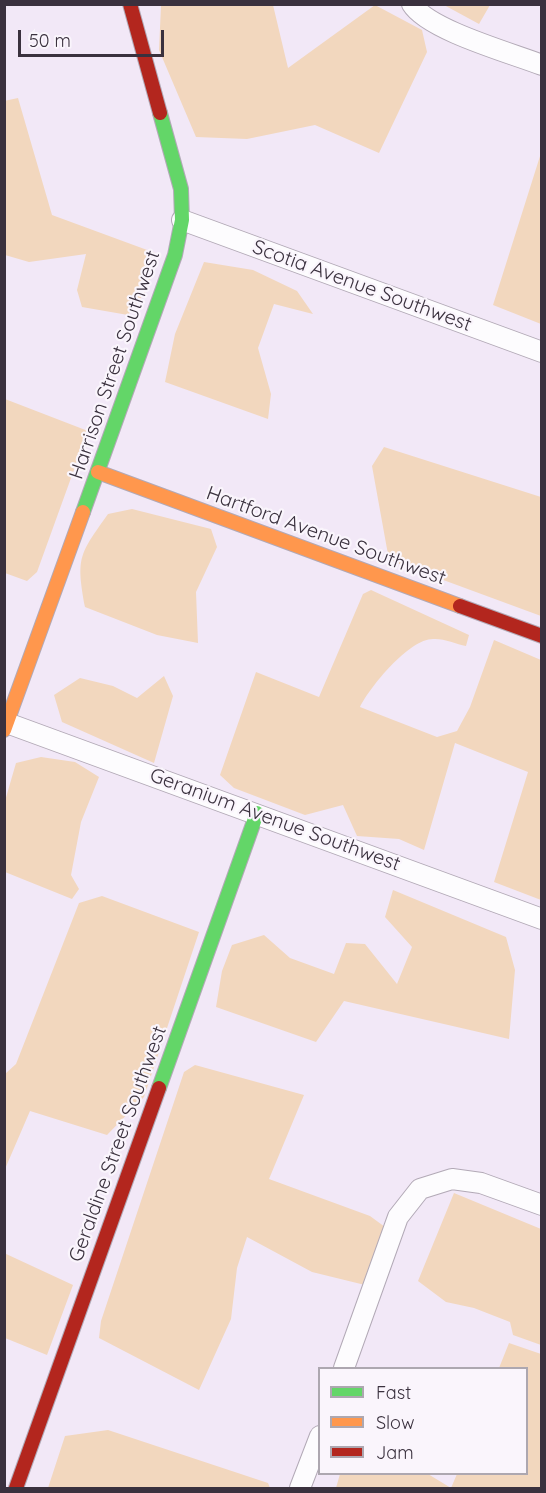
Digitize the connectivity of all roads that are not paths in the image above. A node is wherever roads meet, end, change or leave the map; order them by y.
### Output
1 (130, 4) edge
2 (412, 4) edge
3 (542, 65) edge
4 (182, 220) junction
5 (542, 352) edge
6 (98, 472) junction
7 (542, 636) edge
8 (6, 727) edge
9 (257, 813) junction
10 (542, 919) edge
11 (542, 1205) edge
12 (344, 1367) edge
13 (318, 1441) edge
14 (16, 1488) edge
15 (300, 1488) edge

1 - 4 street, Harrison Street Southwest
2 - 3 street
4 - 5 street, Scotia Avenue Southwest
4 - 6 street, Harrison Street Southwest
6 - 7 street, Hartford Avenue Southwest
6 - 8 street, Harrison Street Southwest
8 - 9 street, Geranium Avenue Southwest
9 - 10 street, Geranium Avenue Southwest
9 - 14 street, Geraldine Street Southwest
11 - 12 street
13 - 15 street

